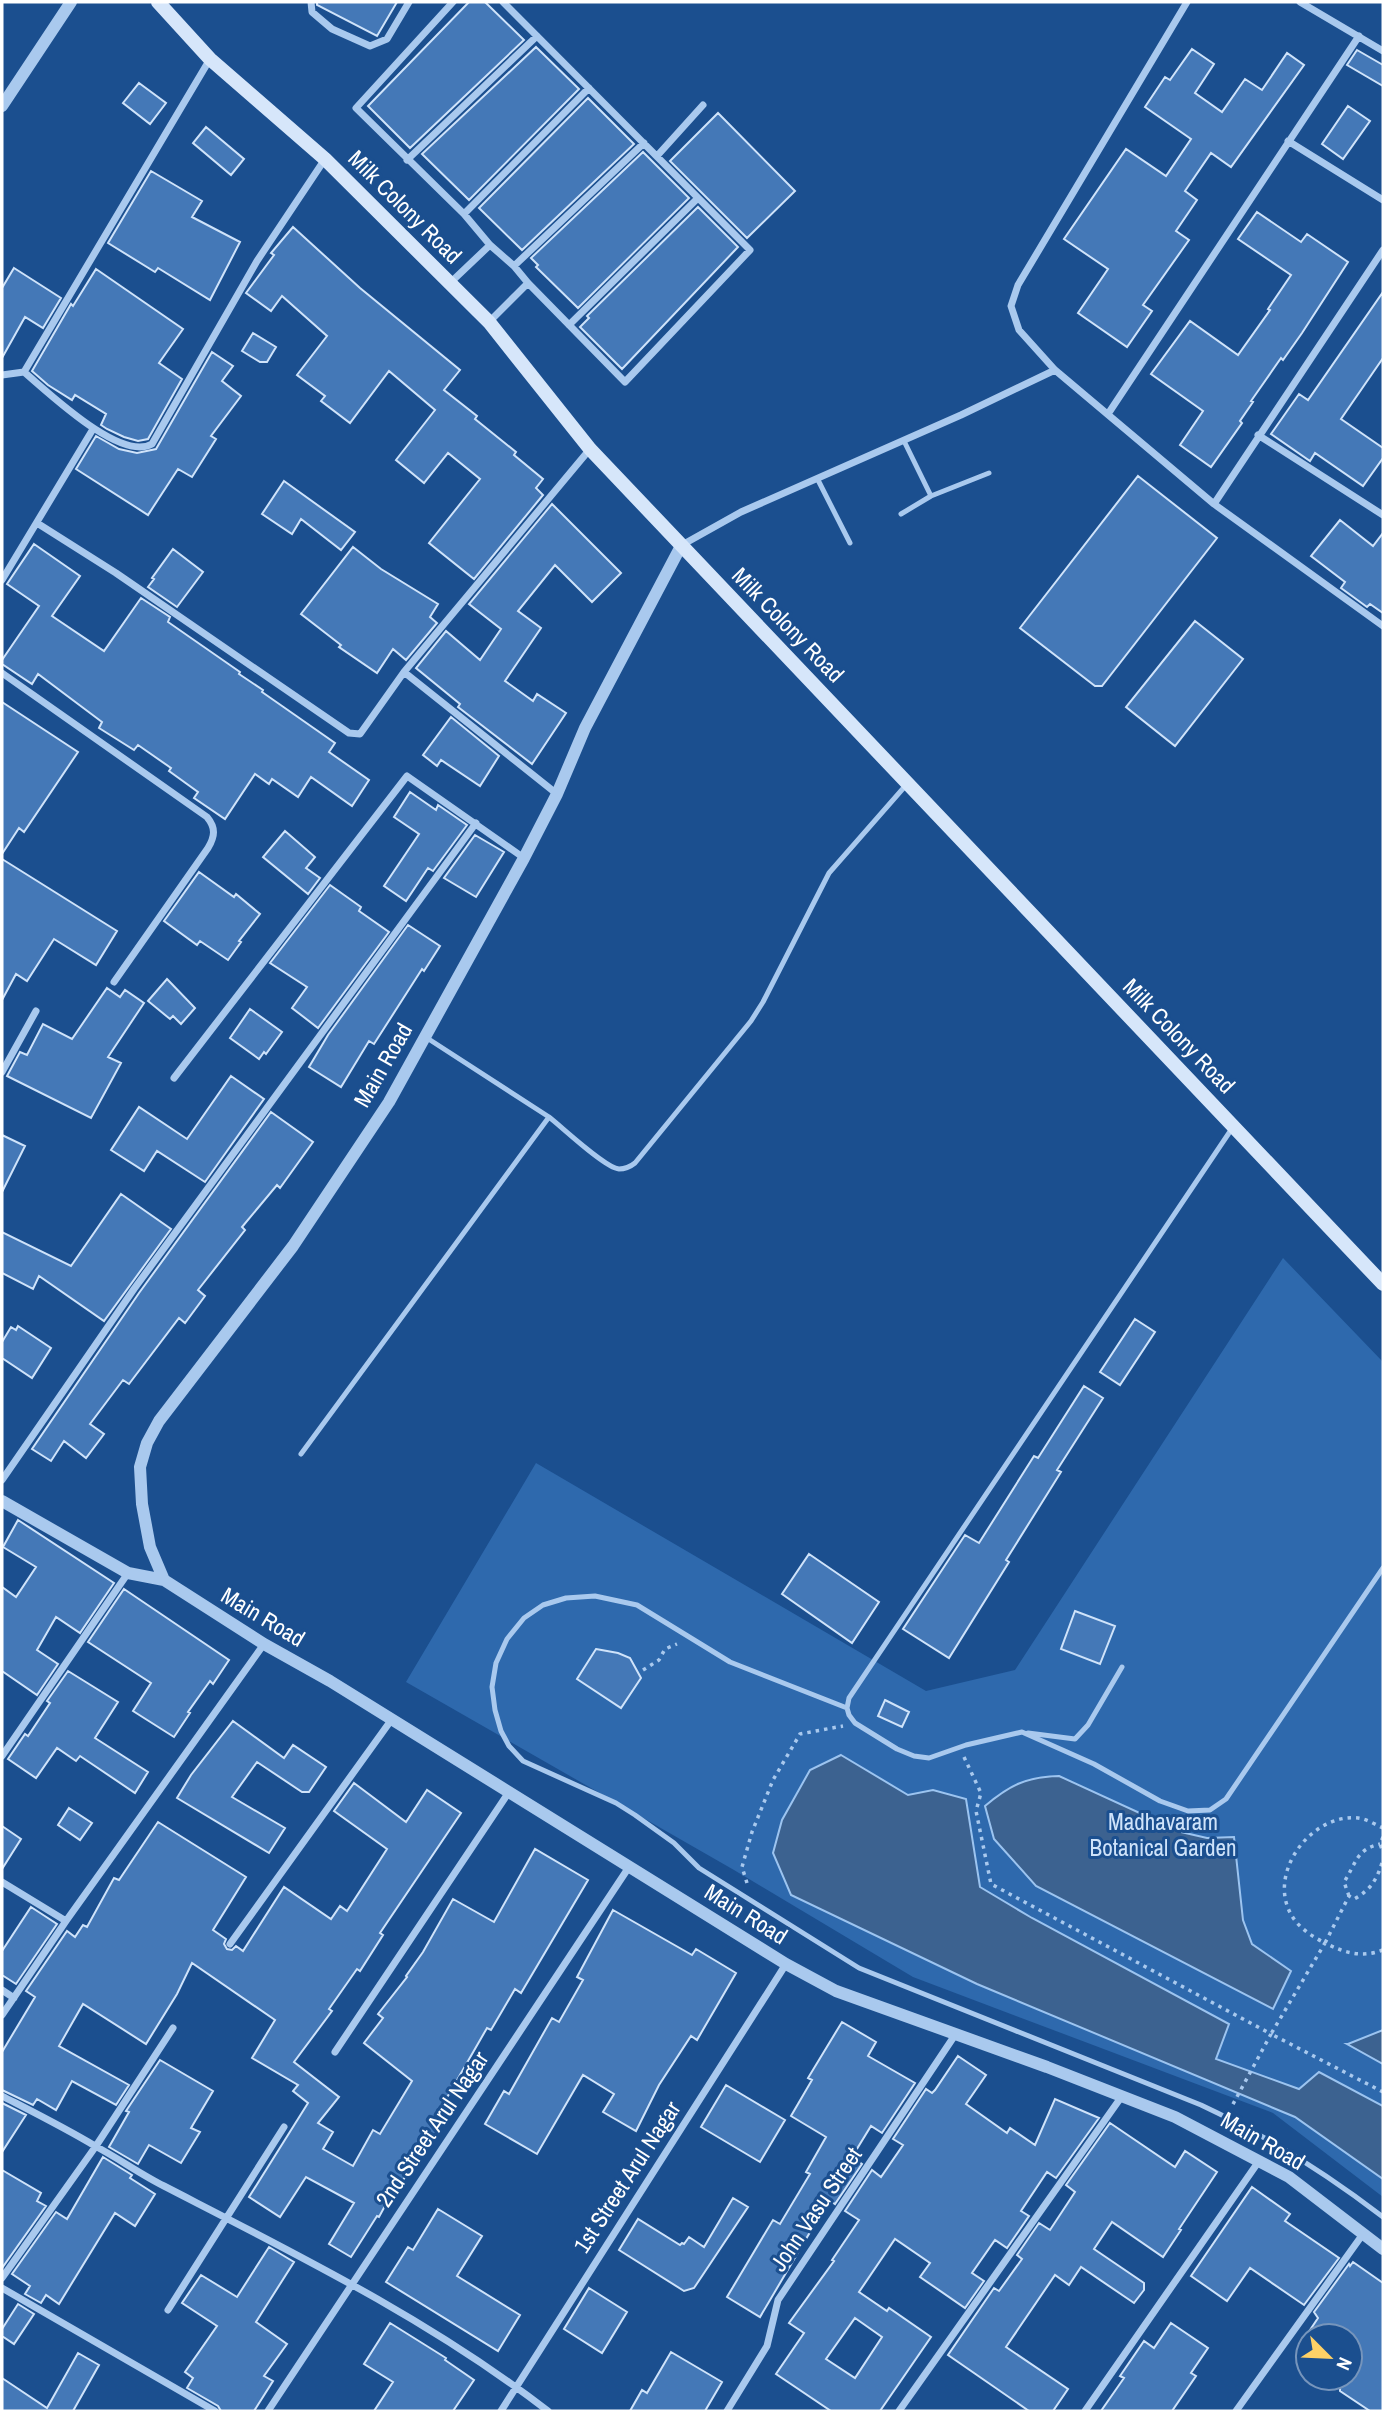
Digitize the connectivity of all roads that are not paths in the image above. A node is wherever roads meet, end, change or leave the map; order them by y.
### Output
1 (71, 2) edge
2 (158, 2) edge
3 (311, 2) edge
4 (409, 2) edge
5 (453, 2) edge
6 (503, 2) edge
7 (1187, 2) edge
8 (1300, 2) edge
9 (537, 36) junction
10 (1359, 36) junction
11 (1383, 51) edge
12 (211, 58) junction
13 (589, 88) junction
14 (6, 91) edge
15 (703, 105) dead end
16 (2, 106) edge
17 (1288, 141) junction
18 (644, 143) junction
19 (657, 156) junction
20 (325, 159) junction
21 (407, 160) junction
22 (698, 198) junction
23 (1383, 201) edge
24 (464, 214) junction
25 (490, 245) junction
26 (1383, 250) edge
27 (514, 266) junction
28 (528, 283) junction
29 (449, 284) junction
30 (489, 322) junction
31 (569, 325) junction
32 (1055, 370) junction
33 (24, 372) junction
34 (2, 376) edge
35 (1108, 414) junction
36 (93, 429) junction
37 (1258, 436) junction
38 (904, 441) junction
39 (590, 449) junction
40 (989, 474) dead end
41 (818, 480) junction
42 (931, 496) junction
43 (1214, 504) junction
44 (901, 514) dead end
45 (1383, 515) edge
46 (37, 523) junction
47 (850, 543) dead end
48 (681, 546) junction
49 (2, 580) edge
50 (1383, 626) edge
51 (404, 672) junction
52 (2, 673) edge
53 (907, 783) junction
54 (557, 794) junction
55 (476, 823) junction
56 (524, 858) junction
57 (114, 982) dead end
58 (36, 1011) dead end
59 (424, 1037) junction
60 (2, 1072) edge
61 (174, 1078) dead end
62 (550, 1117) junction
63 (1234, 1126) junction
64 (1383, 1283) edge
65 (301, 1454) dead end
66 (2, 1480) edge
67 (2, 1501) edge
68 (1383, 1568) edge
69 (128, 1573) junction
70 (164, 1580) junction
71 (264, 1644) junction
72 (1122, 1667) dead end
73 (847, 1707) junction
74 (392, 1719) junction
75 (1021, 1731) junction
76 (2, 1756) edge
77 (509, 1792) junction
78 (629, 1867) junction
79 (2, 1882) edge
80 (66, 1921) junction
81 (230, 1944) dead end
82 (786, 1964) junction
83 (2, 1990) edge
84 (14, 1998) junction
85 (2, 2015) edge
86 (173, 2028) dead end
87 (955, 2035) junction
88 (335, 2052) dead end
89 (2, 2095) edge
90 (1122, 2096) junction
91 (284, 2127) dead end
92 (96, 2146) junction
93 (1260, 2160) junction
94 (227, 2217) junction
95 (1383, 2217) edge
96 (1363, 2234) junction
97 (1383, 2249) edge
98 (2, 2278) edge
99 (352, 2285) junction
100 (2, 2288) edge
101 (168, 2310) dead end
102 (516, 2387) junction
103 (215, 2411) edge
104 (268, 2411) edge
105 (501, 2411) edge
106 (548, 2411) edge
107 (727, 2411) edge
108 (899, 2411) edge
109 (1085, 2411) edge
110 (1236, 2411) edge

1 - 14 street
2 - 12 main road, Milk Colony Road
3 - 4 street
5 - 21 street
6 - 9 street
7 - 32 street
8 - 10 street
9 - 13 street
9 - 21 street
10 - 11 street
10 - 17 street
12 - 20 main road, Milk Colony Road
12 - 33 street
13 - 18 street
13 - 24 street
14 - 16 street
15 - 19 street
17 - 23 street
17 - 35 street
18 - 19 street
18 - 27 street
19 - 22 street
20 - 29 main road, Milk Colony Road
20 - 36 street
21 - 24 street
22 - 31 street
22 - 31 street
24 - 25 street
25 - 27 street
25 - 29 street
26 - 37 street
27 - 28 street
28 - 30 street
28 - 31 street
29 - 30 main road, Milk Colony Road
30 - 39 main road, Milk Colony Road
32 - 35 street
32 - 38 street
33 - 34 street
33 - 36 street
35 - 43 street
36 - 46 street
37 - 43 street
37 - 45 street
38 - 41 street
38 - 42 lane
39 - 48 main road, Milk Colony Road
39 - 51 street
40 - 42 lane
41 - 47 lane
41 - 48 street
42 - 44 lane
43 - 50 street
46 - 49 street
46 - 51 street
48 - 53 main road, Milk Colony Road
48 - 54 street, Main Road
51 - 54 street
52 - 57 street
53 - 62 lane
53 - 63 main road, Milk Colony Road
54 - 56 street, Main Road
55 - 56 street
55 - 61 street
55 - 66 street
56 - 59 street, Main Road
58 - 60 street
59 - 62 lane
59 - 70 street, Main Road
62 - 65 lane
63 - 64 main road, Milk Colony Road
63 - 73 lane
67 - 69 street
68 - 75 lane
69 - 70 street
69 - 76 street
70 - 71 street, Main Road
71 - 74 street, Main Road
71 - 80 street
72 - 75 lane
73 - 75 lane
73 - 95 lane
74 - 77 street, Main Road
74 - 81 street
77 - 78 street, Main Road
77 - 88 street
78 - 82 street, Main Road
78 - 99 street, 2nd Street Arul Nagar
79 - 80 street
80 - 84 street
82 - 87 street, Main Road
82 - 102 street, 1st Street Arul Nagar
83 - 84 street
84 - 85 street
86 - 92 street
87 - 90 street, Main Road
87 - 107 street, John Vasu Street
89 - 92 street
90 - 93 street, Main Road
90 - 108 street
91 - 94 street
92 - 94 street
92 - 98 street
93 - 96 street, Main Road
93 - 109 street
94 - 99 street
94 - 101 street
96 - 97 street, Main Road
96 - 110 street
99 - 102 street
99 - 104 street, 2nd Street Arul Nagar
100 - 103 street
102 - 105 street, 1st Street Arul Nagar
102 - 106 street

